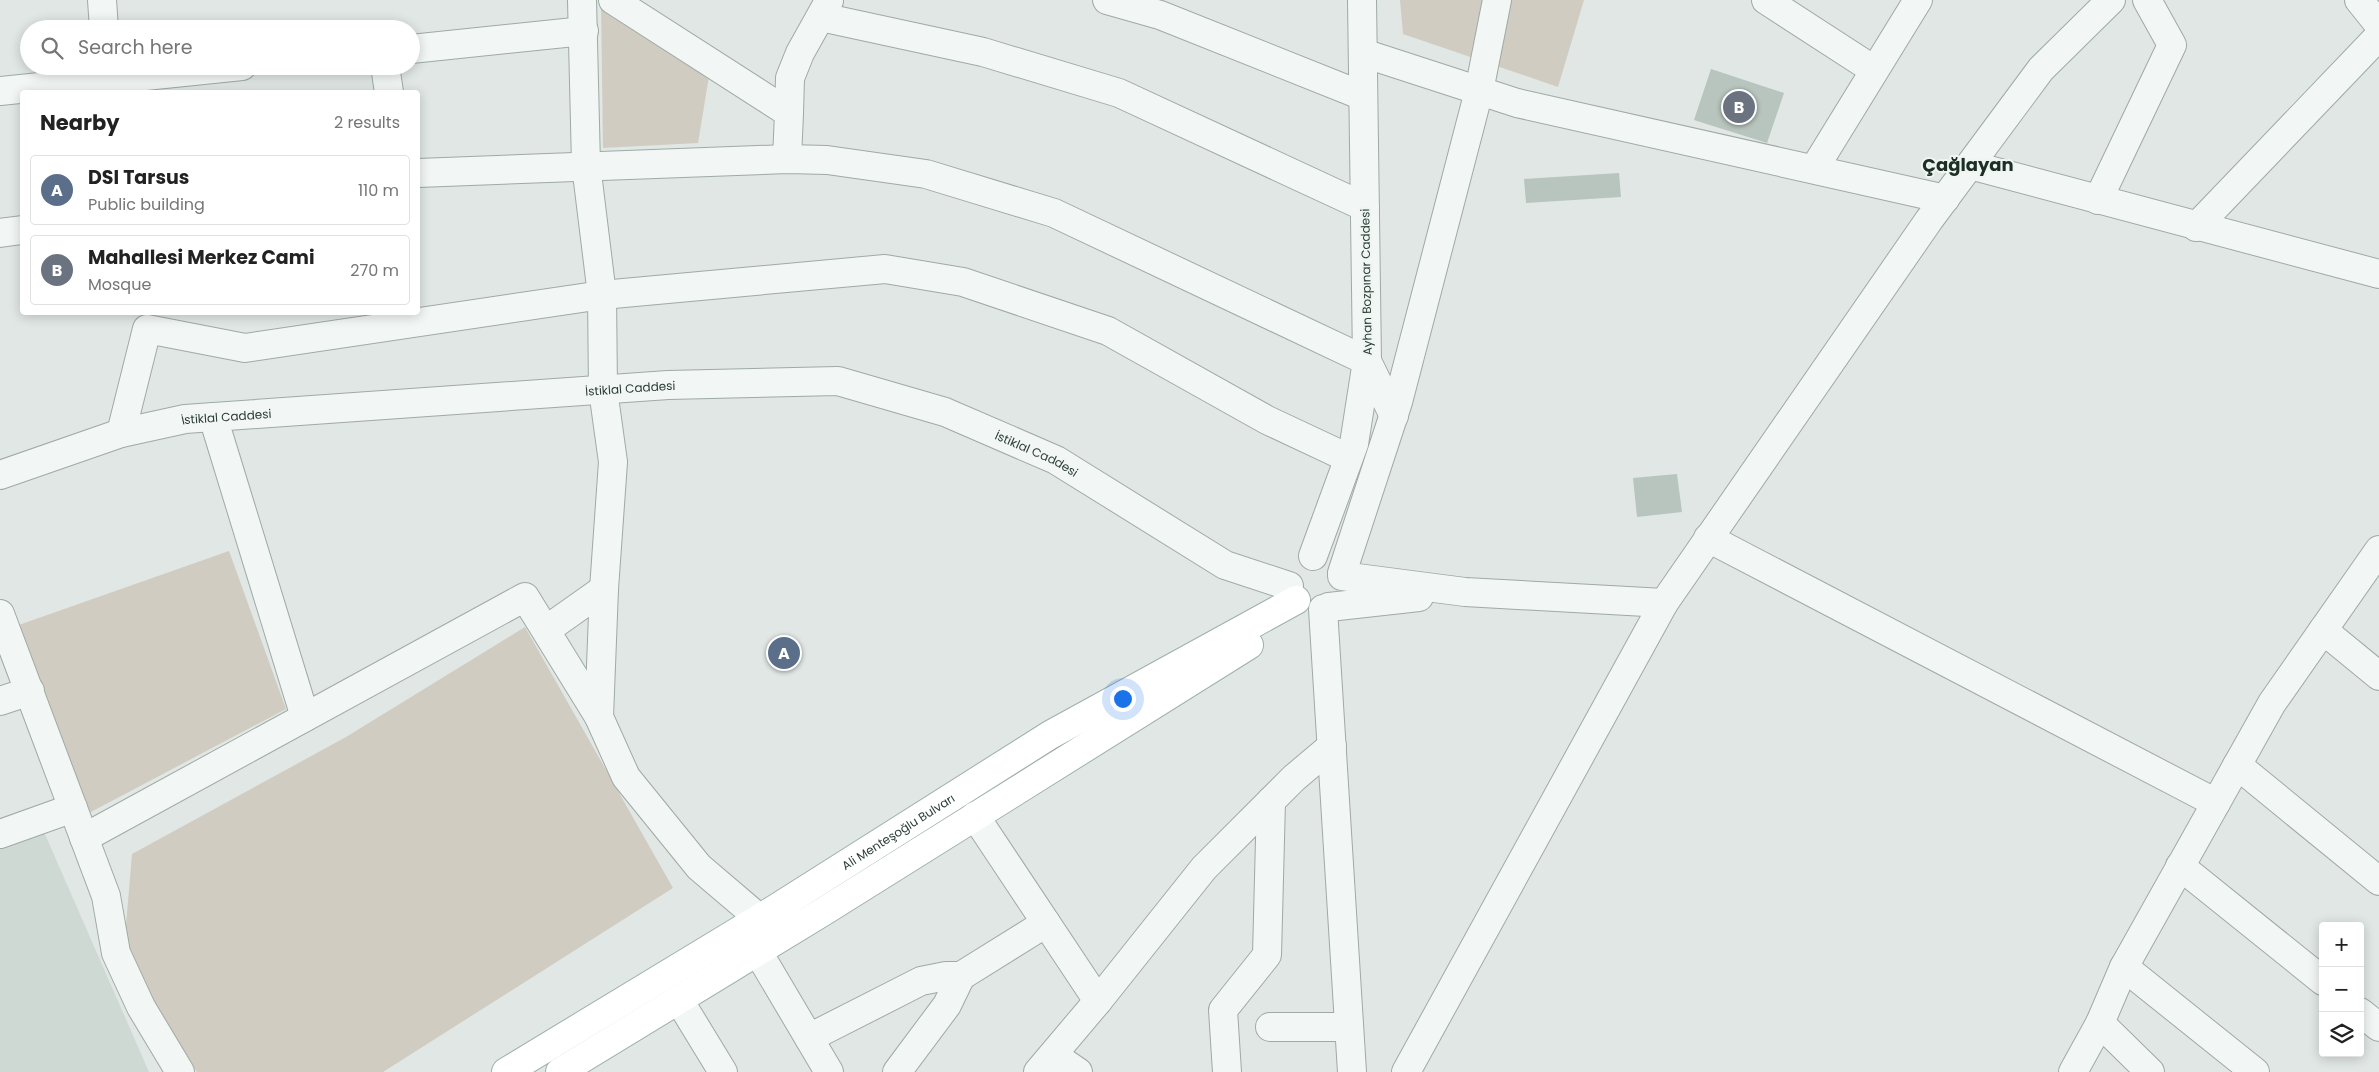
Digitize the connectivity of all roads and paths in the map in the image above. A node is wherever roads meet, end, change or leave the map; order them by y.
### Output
1 (102, 0) edge
2 (582, 0) edge
3 (613, 0) edge
4 (1107, 0) edge
5 (1362, 0) edge
6 (1497, 0) edge
7 (1766, 0) edge
8 (1918, 0) edge
9 (2112, 0) edge
10 (2147, 0) edge
11 (2359, 0) edge
12 (826, 9) edge
13 (103, 20) edge
14 (2379, 25) edge
15 (584, 31) junction
16 (2379, 36) edge
17 (420, 48) edge
18 (1363, 53) junction
19 (1874, 70) junction
20 (156, 75) edge
21 (386, 75) edge
22 (108, 80) edge
23 (389, 90) edge
24 (0, 91) edge
25 (1479, 91) junction
26 (1363, 96) junction
27 (789, 113) junction
28 (787, 159) junction
29 (1970, 165) junction
30 (586, 166) junction
31 (1814, 169) junction
32 (420, 173) edge
33 (1945, 199) junction
34 (2098, 200) junction
35 (1365, 206) junction
36 (2196, 227) junction
37 (20, 230) edge
38 (0, 233) edge
39 (2379, 274) edge
40 (602, 296) junction
41 (1367, 361) junction
42 (603, 390) junction
43 (1394, 416) junction
44 (212, 417) junction
45 (121, 433) junction
46 (1348, 458) junction
47 (0, 475) edge
48 (1708, 538) junction
49 (2379, 550) edge
50 (1313, 556) junction
51 (1342, 575) junction
52 (604, 589) junction
53 (1465, 592) junction
54 (1309, 602) junction
55 (1664, 603) junction
56 (0, 614) edge
57 (546, 630) junction
58 (2323, 630) junction
59 (2379, 676) edge
60 (30, 691) junction
61 (0, 701) edge
62 (305, 717) junction
63 (600, 717) junction
64 (1332, 746) junction
65 (2237, 766) junction
66 (1271, 801) junction
67 (2216, 803) junction
68 (73, 808) junction
69 (975, 816) junction
70 (0, 834) edge
71 (84, 838) junction
72 (2180, 866) junction
73 (2379, 881) edge
74 (759, 918) junction
75 (1046, 923) junction
76 (758, 952) junction
77 (2124, 967) junction
78 (961, 976) junction
79 (2319, 978) edge
80 (679, 1000) junction
81 (1098, 1001) junction
82 (2364, 1015) edge
83 (2100, 1023) junction
84 (1349, 1026) junction
85 (1270, 1027) dead end
86 (2379, 1027) edge
87 (809, 1038) junction
88 (1047, 1066) edge
89 (180, 1072) edge
90 (506, 1072) edge
91 (560, 1072) edge
92 (723, 1072) edge
93 (829, 1072) edge
94 (897, 1072) edge
95 (1078, 1072) edge
96 (1227, 1072) edge
97 (1352, 1072) edge
98 (1406, 1072) edge
99 (2073, 1072) edge
100 (2150, 1072) edge
101 (2255, 1072) edge

1 - 13 street
2 - 15 street
3 - 27 street
4 - 26 street
5 - 18 street, Ayhan Bozpınar Caddesi
6 - 25 street
7 - 19 street
8 - 19 street
9 - 29 street
10 - 34 street
11 - 14 street
12 - 27 street
12 - 35 street
15 - 17 street
15 - 30 street
16 - 36 street
18 - 25 street
18 - 26 street, Ayhan Bozpınar Caddesi
19 - 31 street
20 - 22 street
21 - 23 street
22 - 24 street
25 - 31 street
25 - 43 street
26 - 35 street, Ayhan Bozpınar Caddesi
27 - 28 street
28 - 30 street
28 - 41 street
29 - 33 street
29 - 34 street
30 - 32 street
30 - 40 street
31 - 33 street
33 - 48 street
34 - 36 street
35 - 41 street, Ayhan Bozpınar Caddesi
36 - 39 street
37 - 38 street
40 - 42 street
40 - 45 street
40 - 46 street
41 - 43 street
41 - 46 street, Ayhan Bozpınar Caddesi
42 - 44 street, İstiklal Caddesi
42 - 52 street
42 - 54 street, İstiklal Caddesi
43 - 51 street
44 - 45 street, İstiklal Caddesi
44 - 62 street
45 - 47 street, İstiklal Caddesi
46 - 50 street, Ayhan Bozpınar Caddesi
48 - 55 street
48 - 67 street
49 - 58 street
50 - 51 street
50 - 54 street
51 - 53 street
51 - 54 street
52 - 57 street
52 - 63 street
53 - 54 street
53 - 55 street
54 - 64 street
54 - 69 main road
54 - 74 main road, Ali Menteşoğlu Bulvarı
55 - 98 street
56 - 60 street
57 - 62 street
57 - 63 street
58 - 59 street
58 - 65 street
60 - 61 street
60 - 68 street
62 - 71 street
63 - 74 street
64 - 66 street
64 - 84 street
65 - 67 street
65 - 73 street
66 - 81 street
66 - 96 street
67 - 72 street
68 - 70 street
68 - 71 street
69 - 75 street
69 - 76 main road
71 - 89 street
72 - 77 street
72 - 79 street
74 - 76 street
74 - 90 main road, Ali Menteşoğlu Bulvarı
75 - 78 street
75 - 81 street
76 - 80 main road
76 - 87 street
77 - 83 street
77 - 101 street
78 - 87 street
78 - 94 street
80 - 91 main road
80 - 92 street
81 - 88 street
82 - 86 street
83 - 99 street
83 - 100 street
84 - 85 street
84 - 97 street
87 - 93 street
88 - 95 street

